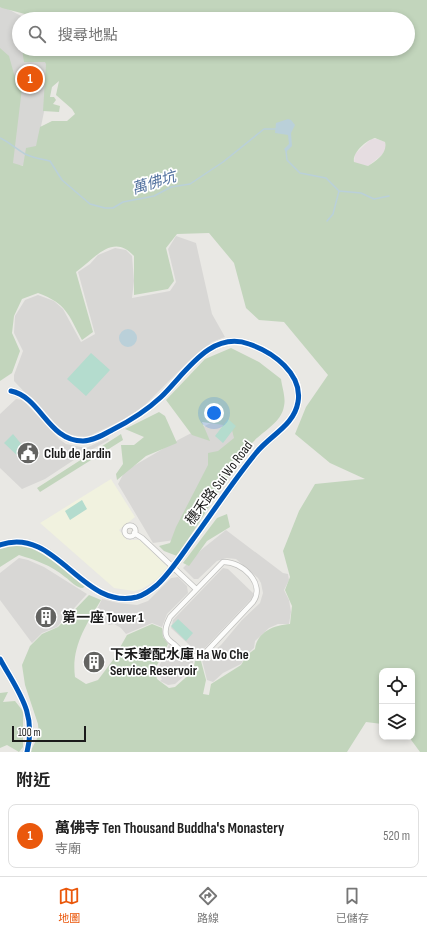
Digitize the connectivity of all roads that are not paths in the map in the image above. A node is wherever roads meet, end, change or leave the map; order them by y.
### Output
1 (11, 390) dead end
2 (134, 533) dead end
3 (0, 545) edge
4 (173, 567) junction
5 (196, 589) junction
6 (0, 659) edge
7 (27, 752) edge

1 - 4 street, 穗禾路 Sui Wo Road
2 - 4 street
3 - 4 street, 穗禾路 Sui Wo Road
4 - 5 street
5 - 5 street
6 - 7 street

